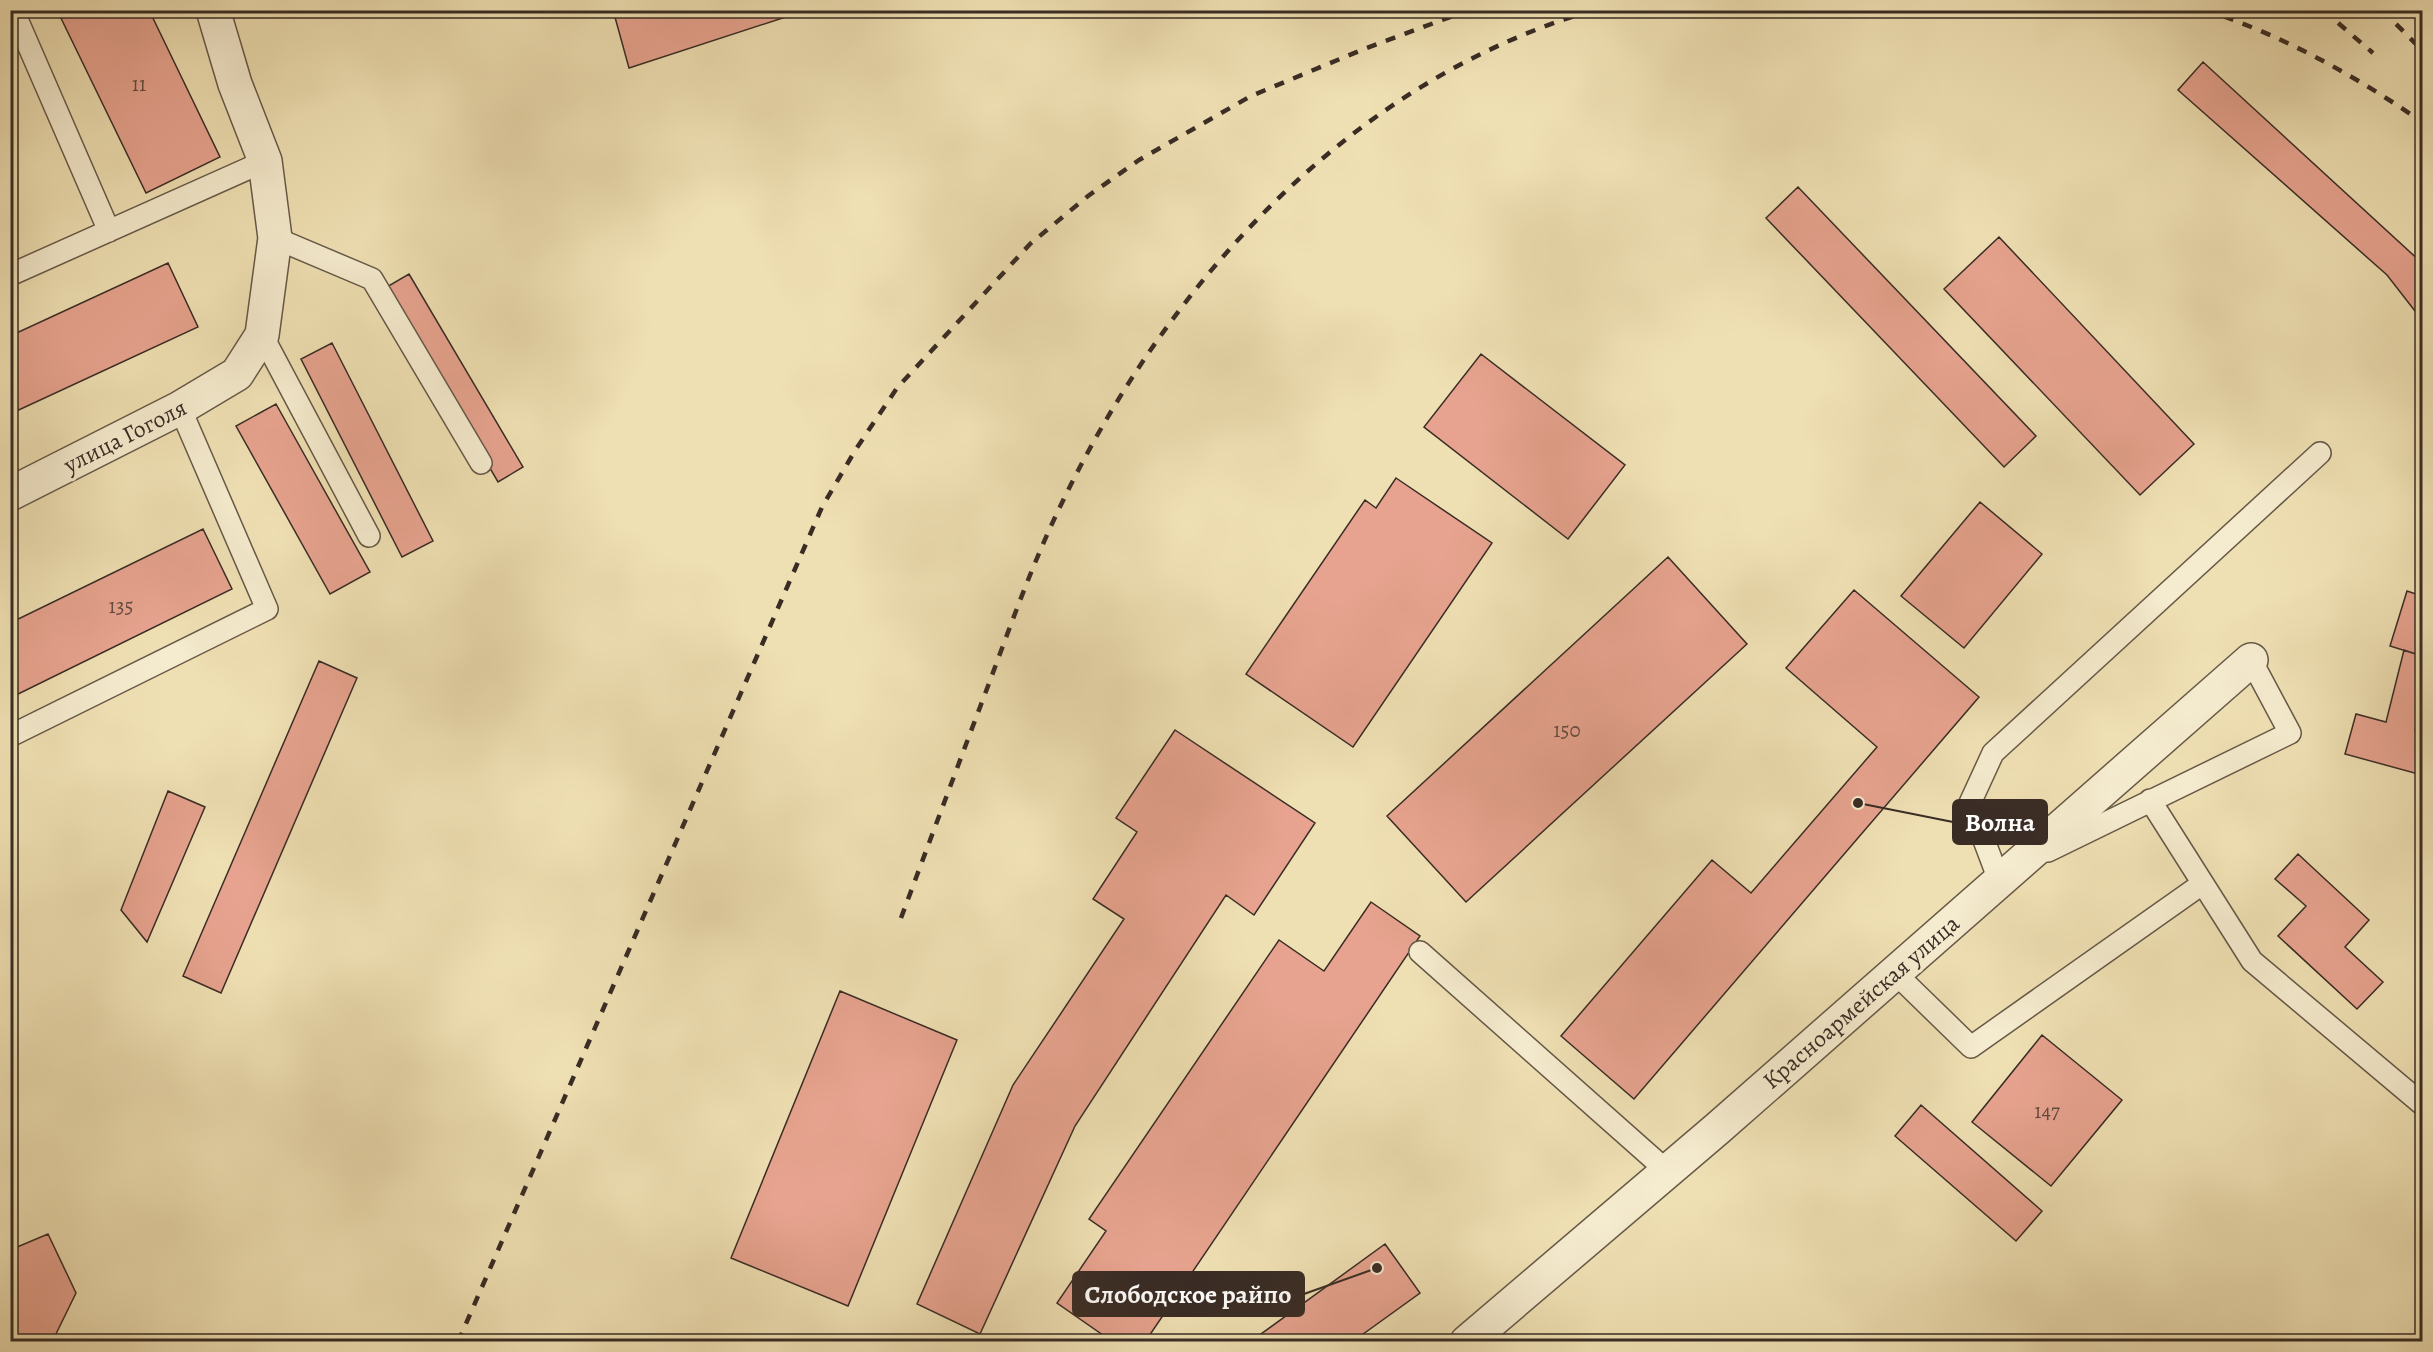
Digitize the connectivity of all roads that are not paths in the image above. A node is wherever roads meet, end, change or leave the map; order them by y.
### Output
1 (14, 10) edge
2 (213, 10) edge
3 (265, 161) junction
4 (109, 231) junction
5 (275, 238) junction
6 (10, 275) edge
7 (262, 334) junction
8 (180, 408) junction
9 (2320, 453) dead end
10 (481, 463) dead end
11 (10, 494) edge
12 (369, 536) dead end
13 (2251, 660) joint
14 (10, 736) edge
15 (2150, 800) junction
16 (2007, 874) junction
17 (2202, 884) junction
18 (1420, 952) dead end
19 (1894, 972) junction
20 (2422, 1104) edge
21 (1667, 1171) junction
22 (1467, 1341) edge

1 - 4 lane
2 - 3 street
3 - 4 lane
3 - 5 street
4 - 6 lane
5 - 7 street
5 - 10 lane
7 - 8 street, улица Гоголя
7 - 12 lane
8 - 11 street, улица Гоголя
8 - 14 lane
9 - 16 lane
13 - 15 lane
13 - 16 street, Красноармейская улица
15 - 16 lane
15 - 17 lane
16 - 19 street, Красноармейская улица
17 - 19 lane
17 - 20 lane
18 - 21 lane
19 - 21 street, Красноармейская улица
21 - 22 street, Красноармейская улица

